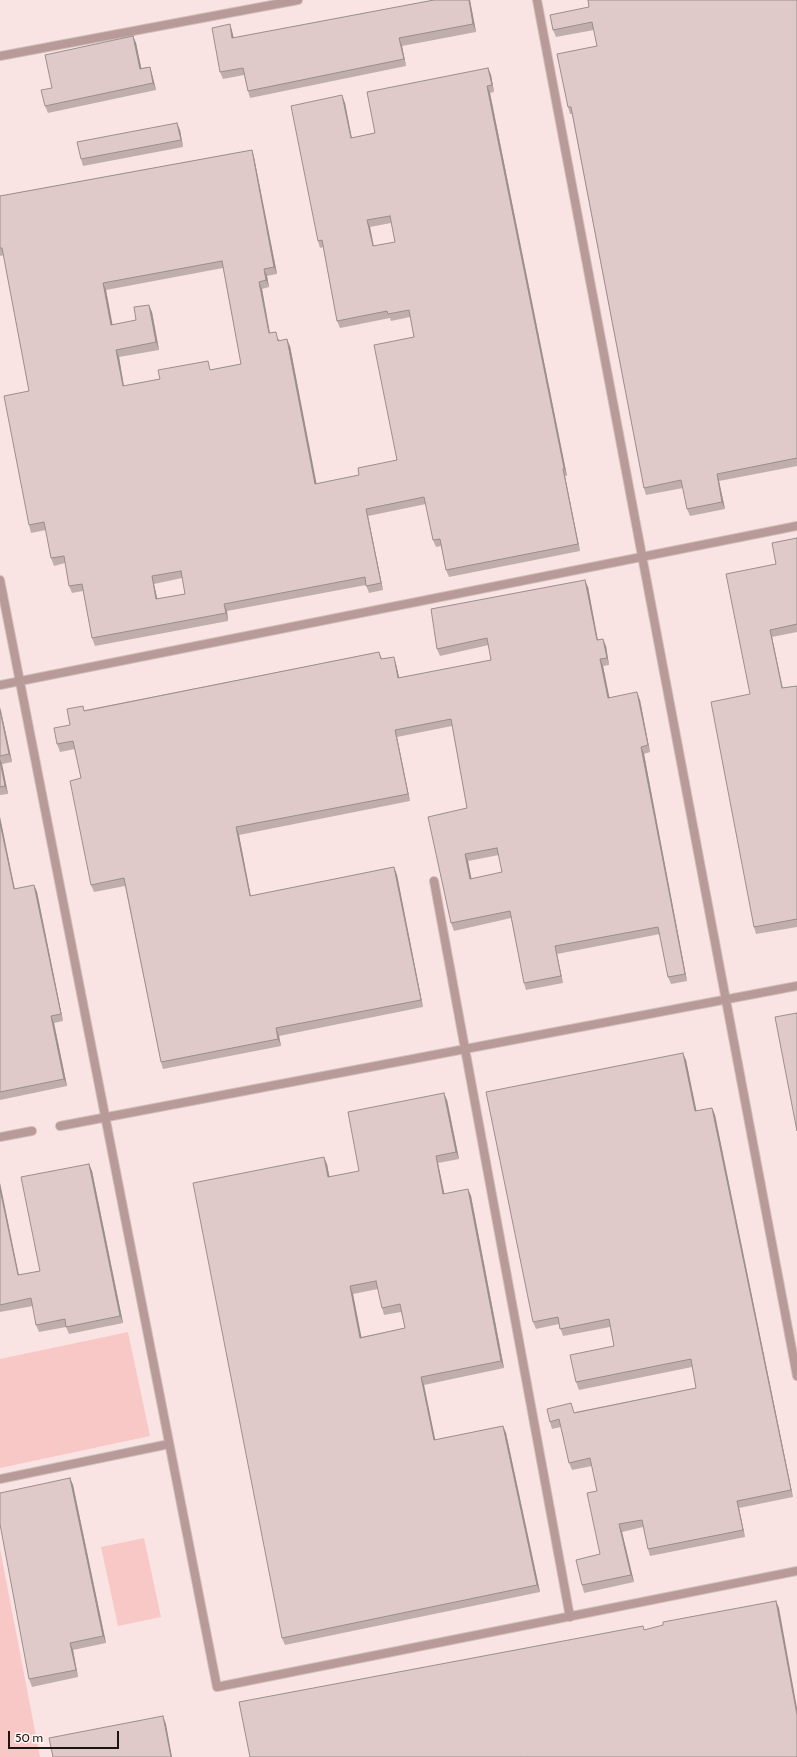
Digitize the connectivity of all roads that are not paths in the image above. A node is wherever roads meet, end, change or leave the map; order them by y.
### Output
1 (298, 0) edge
2 (537, 0) edge
3 (0, 56) edge
4 (797, 526) edge
5 (642, 557) junction
6 (0, 580) edge
7 (20, 681) junction
8 (0, 685) edge
9 (434, 881) dead end
10 (797, 986) edge
11 (726, 999) junction
12 (465, 1049) junction
13 (105, 1117) junction
14 (60, 1126) dead end
15 (32, 1131) dead end
16 (0, 1137) edge
17 (797, 1376) edge
18 (169, 1444) junction
19 (0, 1479) edge
20 (797, 1571) edge
21 (570, 1617) junction

1 - 3 lane
2 - 5 lane
4 - 5 lane
5 - 7 lane
5 - 11 lane
6 - 7 lane
7 - 8 lane
7 - 13 lane
9 - 12 lane
10 - 11 lane
11 - 12 lane
11 - 17 lane
12 - 13 lane
12 - 21 lane
13 - 14 lane
13 - 18 lane
15 - 16 lane
18 - 19 lane
18 - 21 lane
20 - 21 lane

